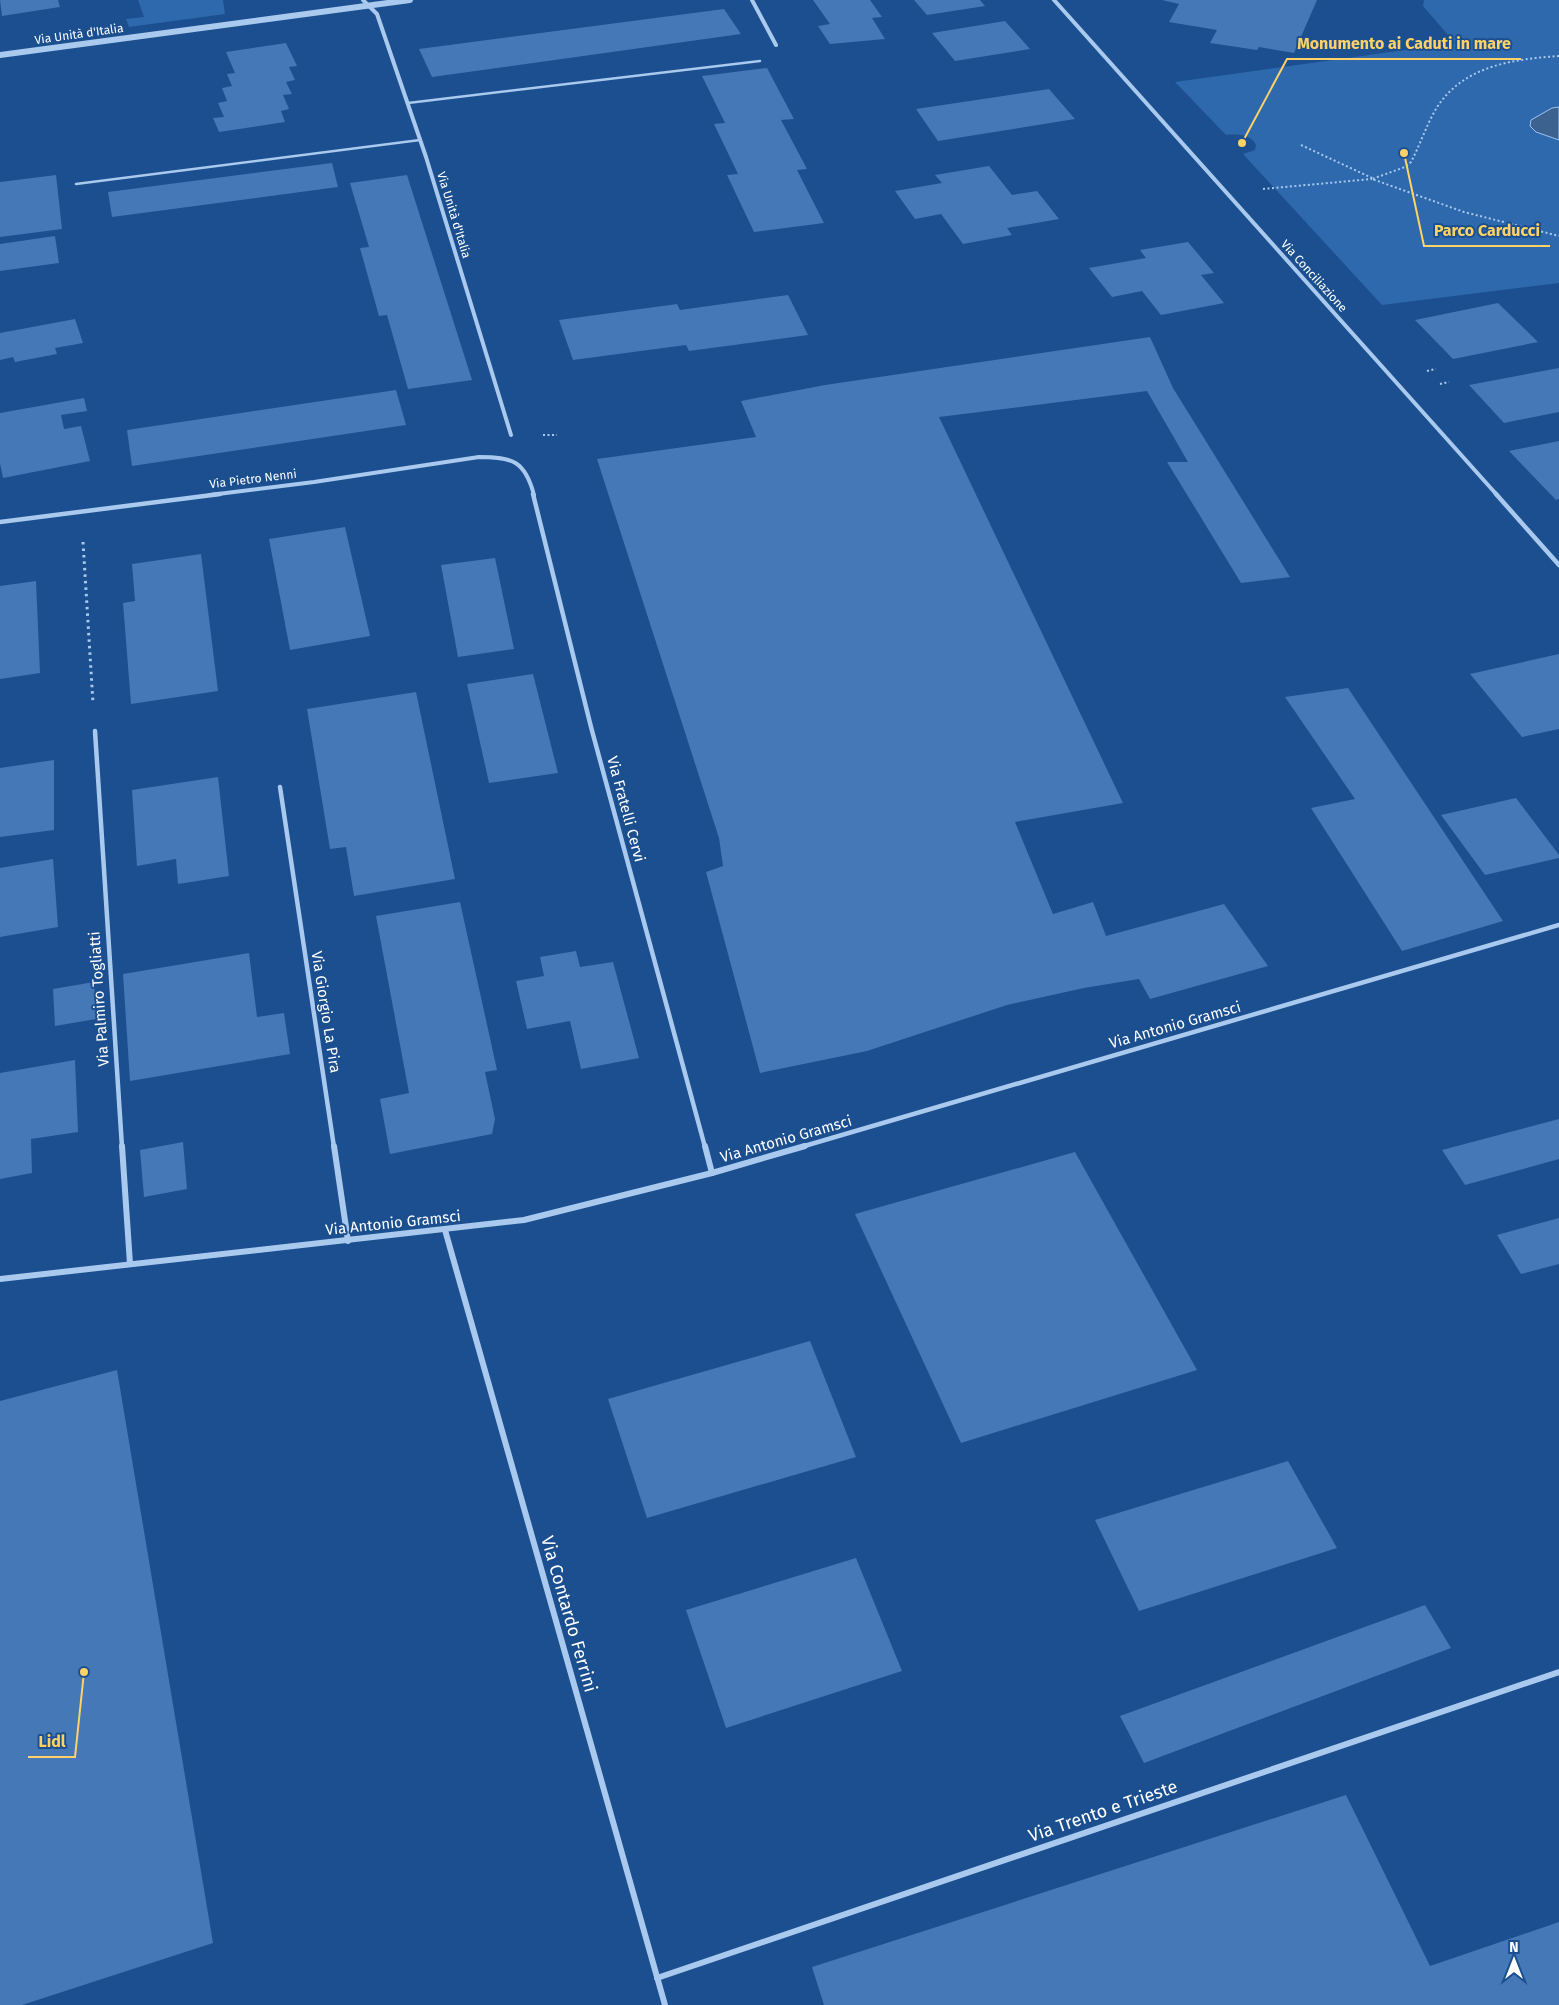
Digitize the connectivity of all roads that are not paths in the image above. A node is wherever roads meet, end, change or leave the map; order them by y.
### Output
1 (362, 0) edge
2 (410, 0) edge
3 (752, 0) edge
4 (1054, 0) edge
5 (369, 6) junction
6 (776, 45) dead end
7 (0, 55) edge
8 (760, 61) dead end
9 (408, 103) junction
10 (420, 140) junction
11 (76, 184) dead end
12 (511, 434) dead end
13 (508, 459) joint
14 (0, 522) edge
15 (1559, 565) edge
16 (94, 731) road end
17 (280, 786) dead end
18 (1559, 925) edge
19 (712, 1173) junction
20 (445, 1230) junction
21 (348, 1241) junction
22 (130, 1264) junction
23 (0, 1279) edge
24 (1559, 1672) edge
25 (657, 1978) junction
26 (665, 2005) edge

1 - 5 street
2 - 5 street, Via Unità d'Italia
3 - 6 street
4 - 15 street, Via Conciliazione
5 - 7 street, Via Unità d'Italia
5 - 9 street, Via Unità d'Italia
8 - 9 lane
9 - 10 street, Via Unità d'Italia
10 - 11 lane
10 - 12 street, Via Unità d'Italia
13 - 14 street, Via Pietro Nenni
13 - 19 street, Via Fratelli Cervi
16 - 22 street, Via Palmiro Togliatti
17 - 21 street, Via Giorgio La Pira
18 - 19 street, Via Antonio Gramsci
19 - 20 street, Via Antonio Gramsci
20 - 21 street, Via Antonio Gramsci
20 - 25 street, Via Contardo Ferrini
21 - 22 street, Via Antonio Gramsci
22 - 23 street, Via Antonio Gramsci
24 - 25 street, Via Trento e Trieste
25 - 26 street, Via Contardo Ferrini

